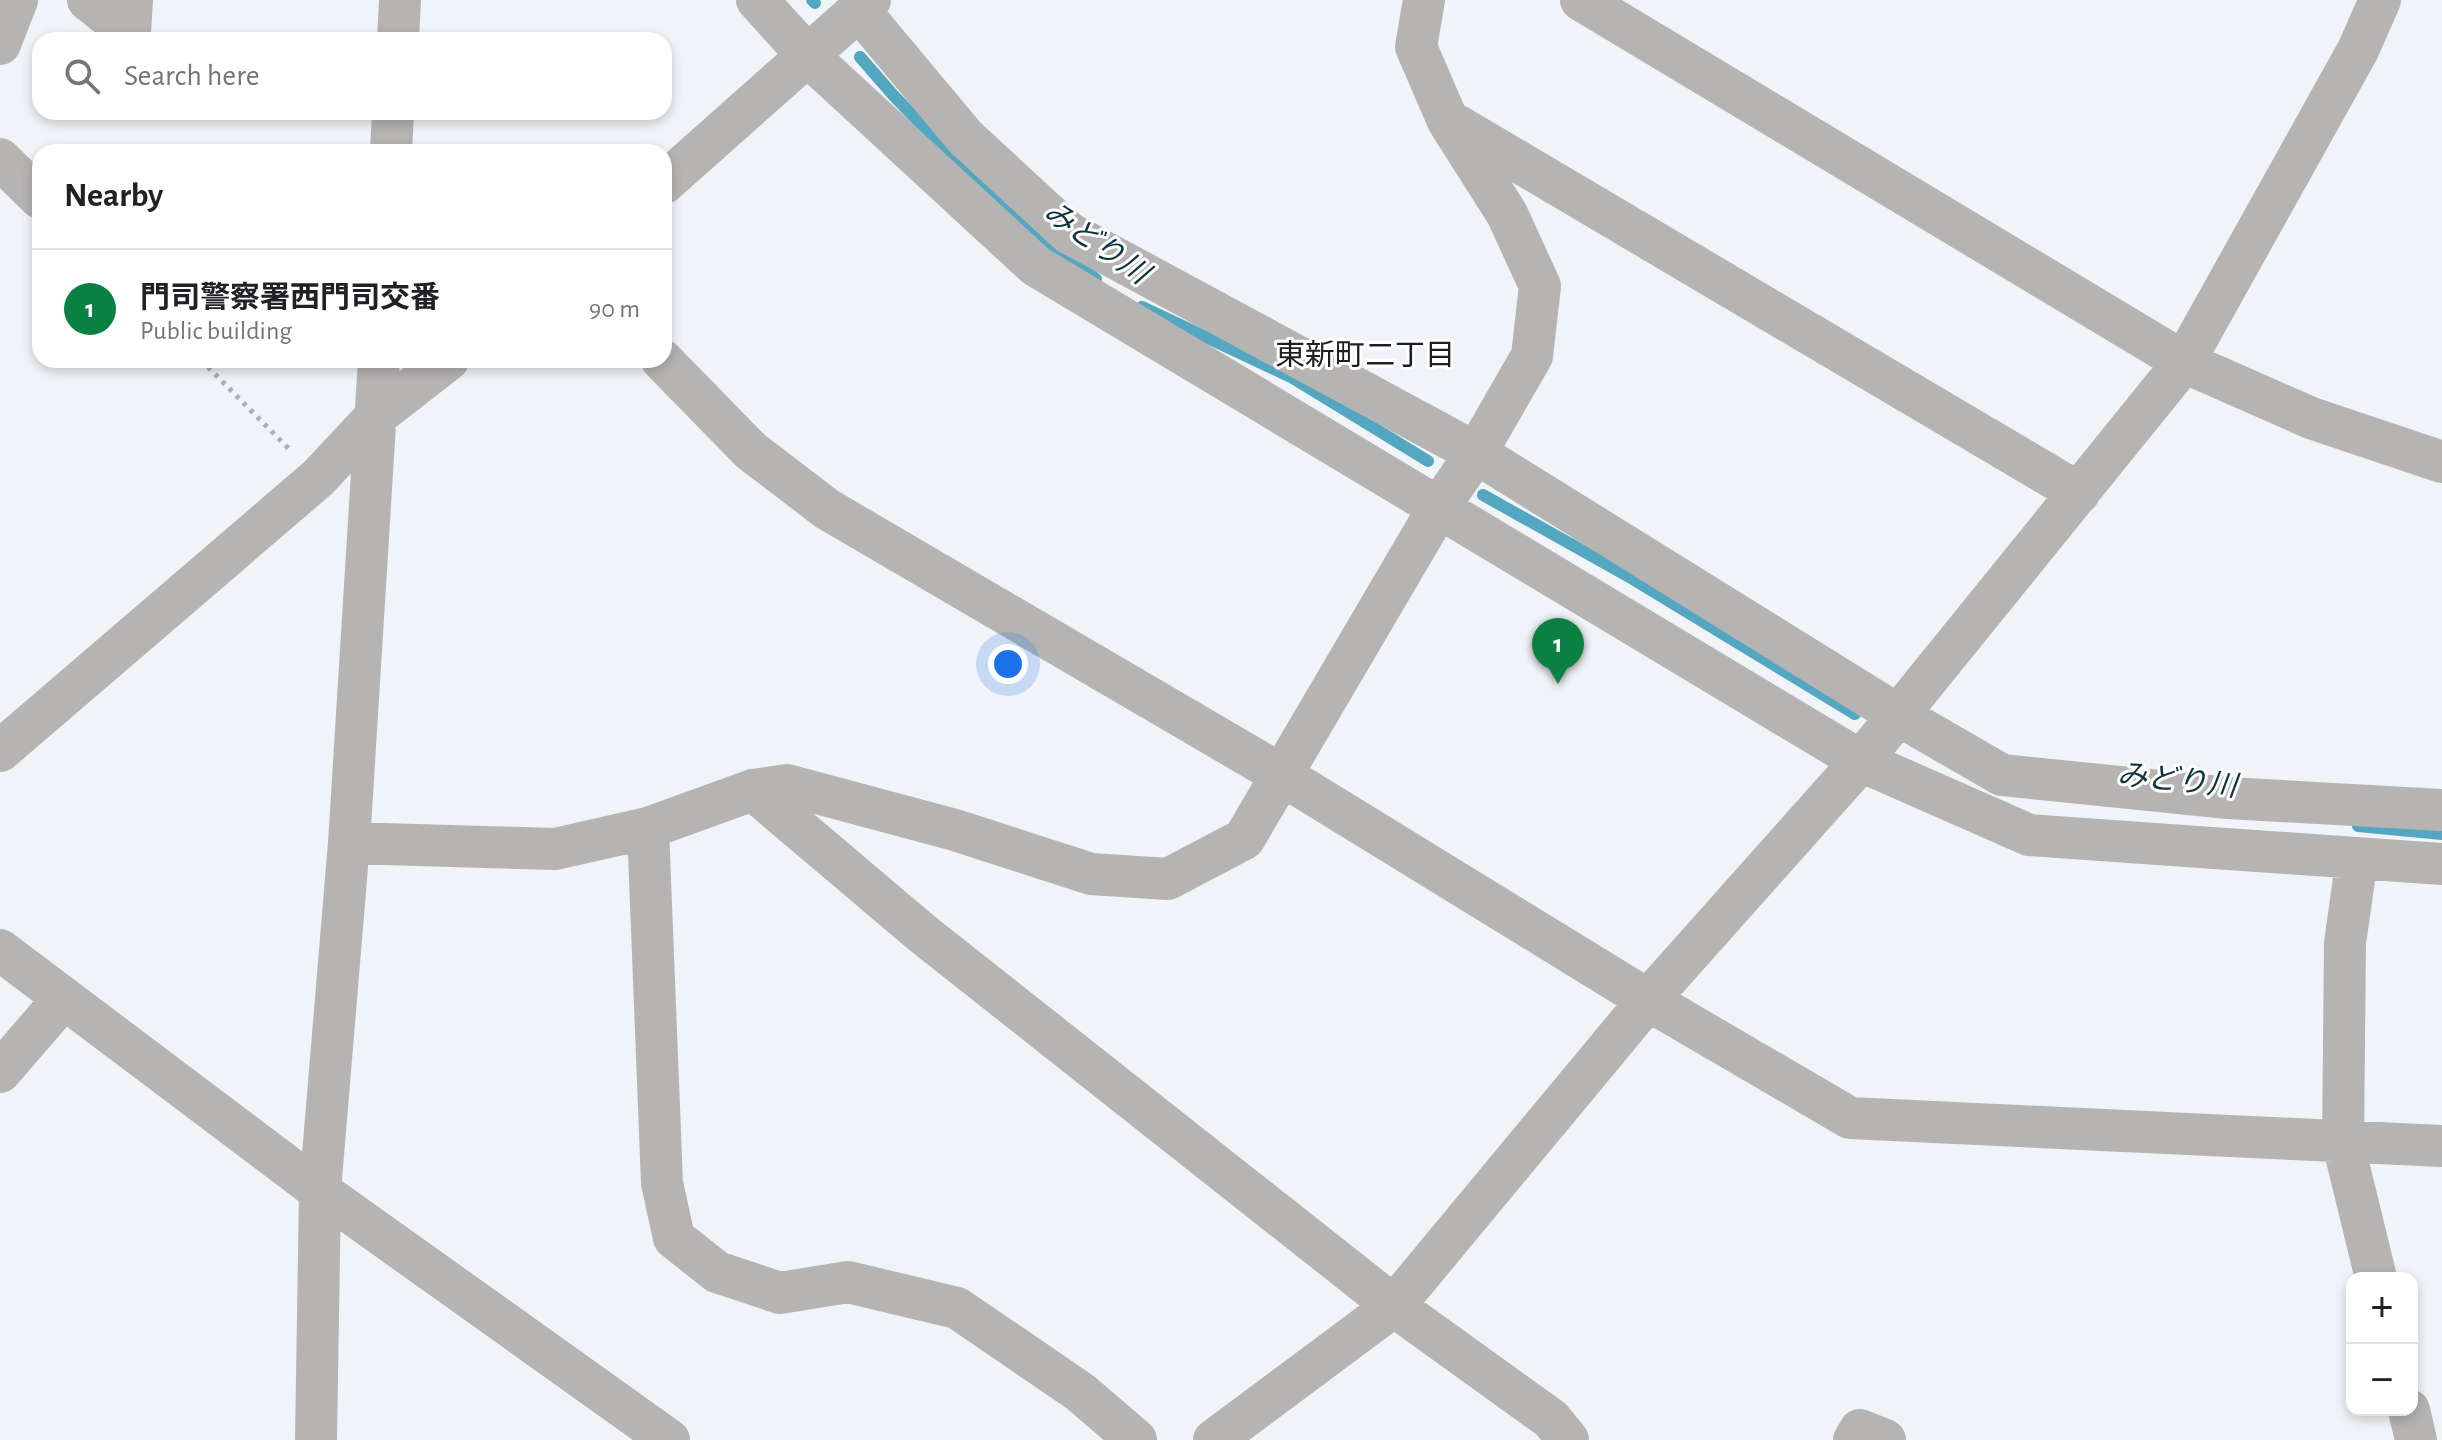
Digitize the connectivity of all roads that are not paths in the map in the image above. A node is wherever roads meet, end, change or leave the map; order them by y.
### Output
1 (17, 0) edge
2 (88, 0) edge
3 (132, 0) edge
4 (400, 0) edge
5 (757, 0) edge
6 (1424, 0) edge
7 (1581, 0) edge
8 (2380, 0) edge
9 (865, 5) edge
10 (129, 32) edge
11 (130, 32) edge
12 (398, 32) edge
13 (0, 44) edge
14 (808, 56) junction
15 (393, 120) edge
16 (1448, 121) junction
17 (391, 144) edge
18 (0, 159) edge
19 (672, 176) edge
20 (32, 190) edge
21 (2184, 362) junction
22 (379, 368) edge
23 (438, 368) edge
24 (670, 368) edge
25 (376, 416) junction
26 (1476, 453) junction
27 (2442, 462) edge
28 (2079, 493) junction
29 (1439, 507) junction
30 (1898, 715) junction
31 (0, 751) edge
32 (1861, 761) junction
33 (1280, 774) junction
34 (753, 790) junction
35 (2442, 810) edge
36 (648, 828) junction
37 (349, 843) junction
38 (2357, 858) junction
39 (2442, 864) edge
40 (0, 950) edge
41 (64, 998) junction
42 (1648, 1000) junction
43 (0, 1072) edge
44 (2343, 1143) junction
45 (2442, 1146) edge
46 (320, 1191) junction
47 (2375, 1272) edge
48 (1394, 1306) junction
49 (2410, 1416) edge
50 (316, 1440) edge
51 (669, 1440) edge
52 (1136, 1440) edge
53 (1214, 1440) edge
54 (1568, 1440) edge
55 (1854, 1440) edge
56 (1885, 1440) edge
57 (2416, 1440) edge

1 - 13 street
2 - 10 street
3 - 11 street
4 - 12 street
5 - 14 street
6 - 16 street
7 - 21 street
8 - 21 street
9 - 14 street
9 - 26 street
14 - 19 street
14 - 29 street
15 - 17 street
16 - 26 street
16 - 28 street
18 - 20 street
21 - 27 street
21 - 28 street
22 - 25 street
23 - 25 street
24 - 33 street
25 - 31 street
25 - 37 street
26 - 29 street
26 - 30 street
28 - 30 street
29 - 32 street
29 - 33 street
30 - 32 street
30 - 35 street
32 - 38 street
32 - 42 street
33 - 34 street
33 - 42 street
34 - 36 street
34 - 48 street
36 - 37 street
36 - 52 street
37 - 46 street
38 - 39 street
38 - 44 street
40 - 41 street
41 - 43 street
41 - 46 street
42 - 44 street
42 - 48 street
44 - 45 street
44 - 47 street
46 - 50 street
46 - 51 street
48 - 53 street
48 - 54 street
49 - 57 street
55 - 56 street

